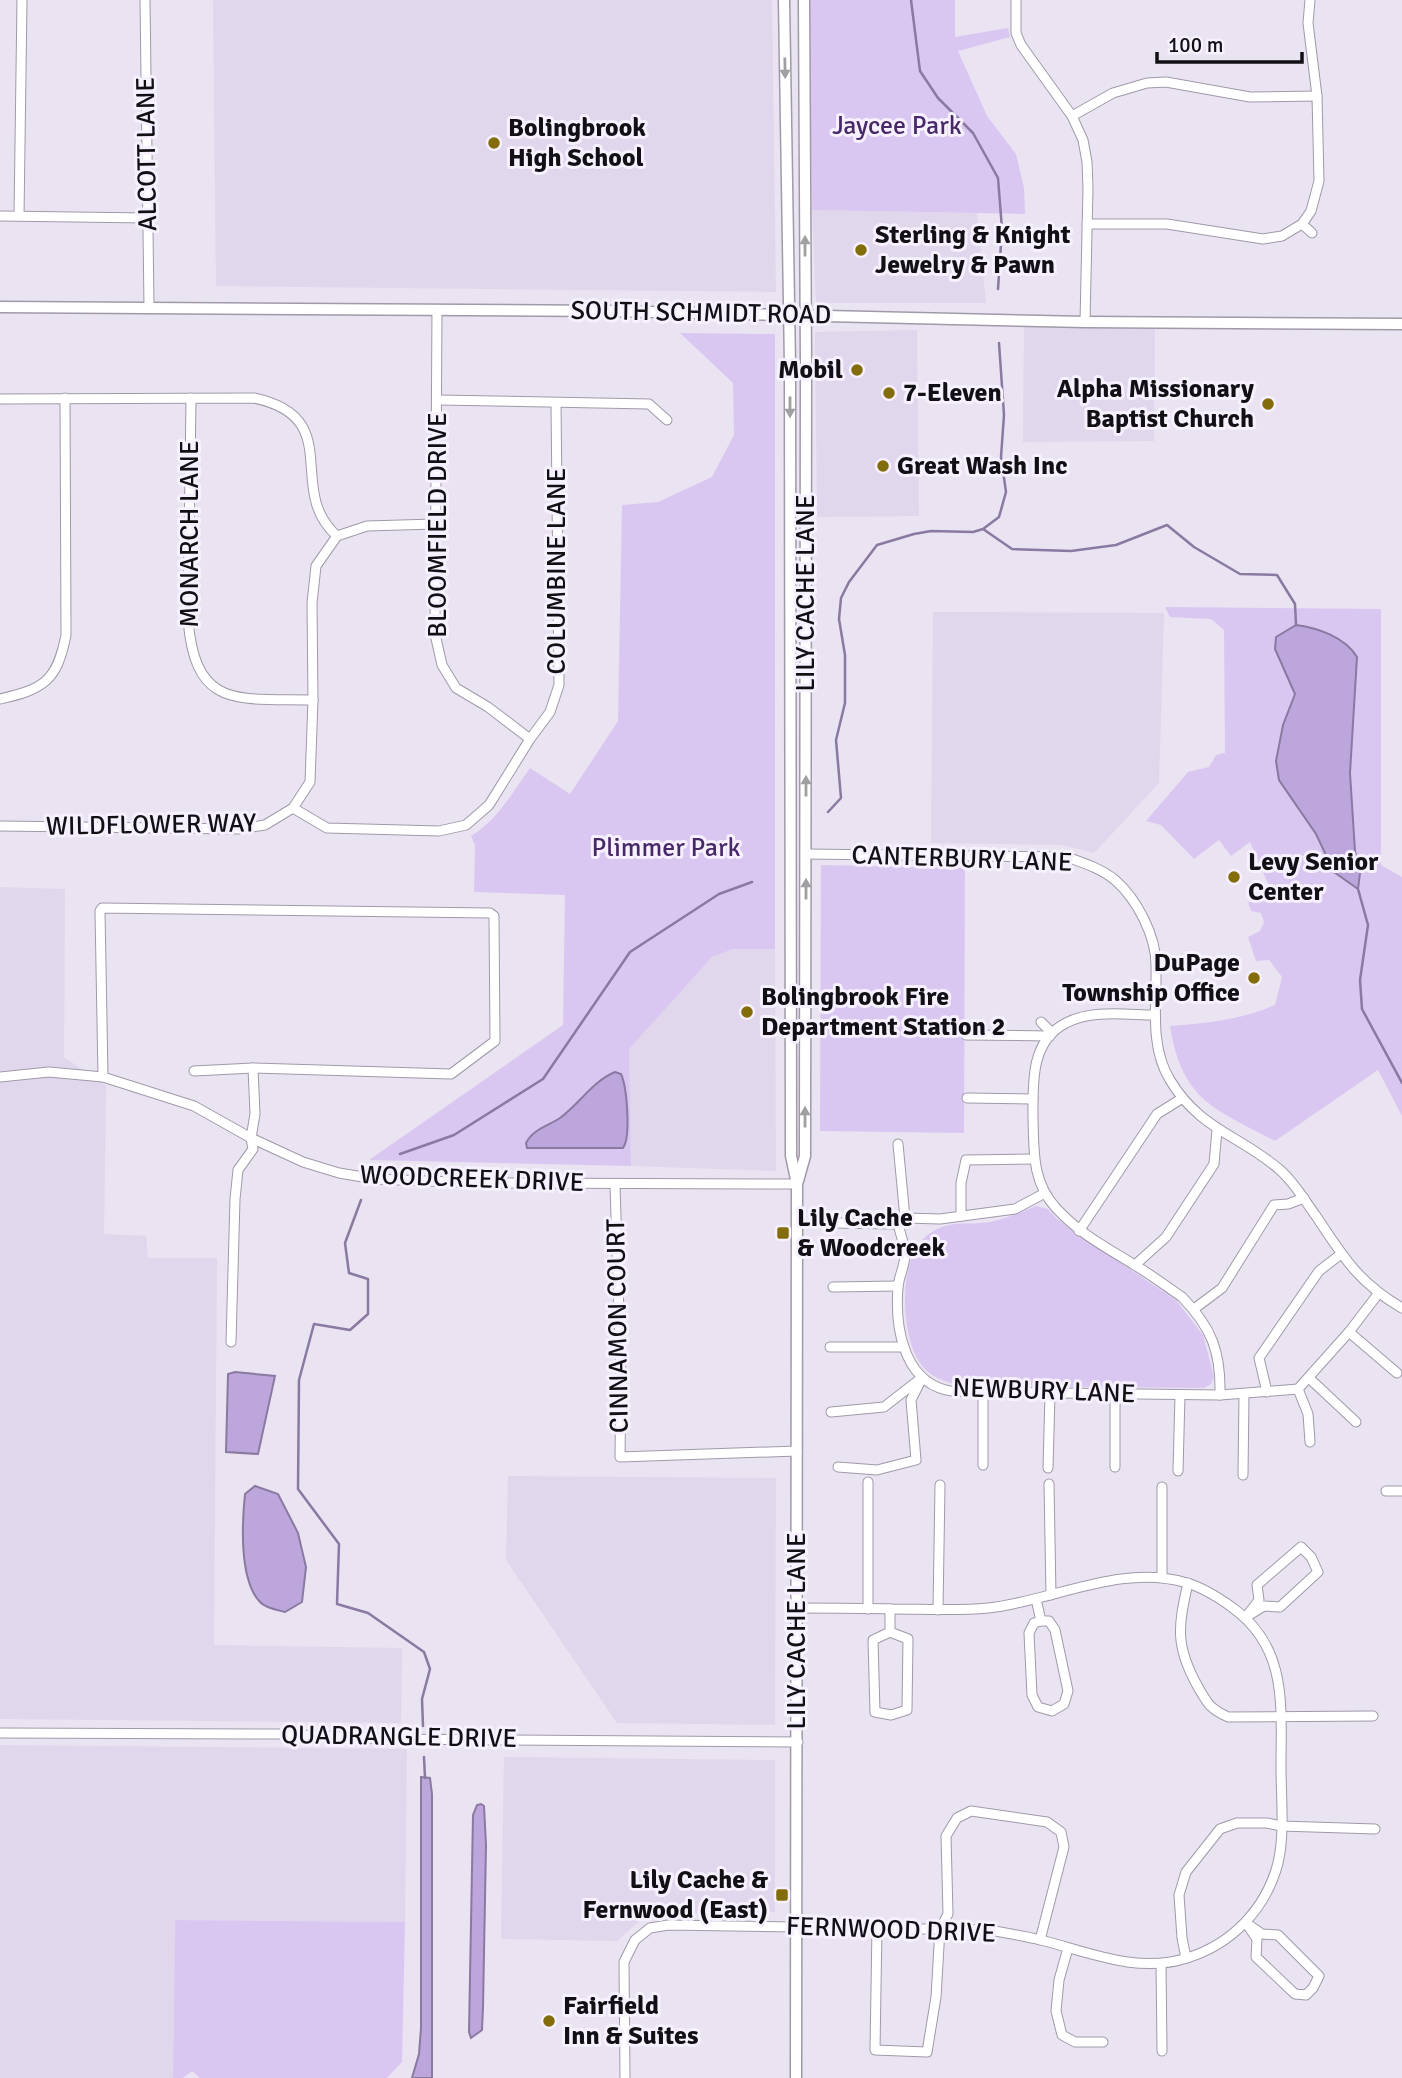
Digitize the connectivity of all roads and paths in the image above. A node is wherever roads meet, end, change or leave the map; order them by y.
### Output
1 (22, 0) edge
2 (145, 0) edge
3 (784, 0) edge
4 (804, 0) edge
5 (1016, 0) edge
6 (1310, 0) edge
7 (1317, 96) junction
8 (1072, 116) junction
9 (0, 216) edge
10 (19, 216) junction
11 (148, 218) junction
12 (1302, 223) junction
13 (1087, 225) junction
14 (1312, 233) dead end
15 (0, 307) edge
16 (149, 307) junction
17 (437, 310) junction
18 (789, 314) junction
19 (806, 315) junction
20 (1085, 321) junction
21 (1402, 324) edge
22 (65, 398) junction
23 (191, 398) junction
24 (0, 399) edge
25 (438, 400) junction
26 (556, 403) junction
27 (667, 420) dead end
28 (435, 524) junction
29 (337, 536) junction
30 (0, 699) edge
31 (313, 701) junction
32 (530, 739) junction
33 (293, 808) junction
34 (0, 826) edge
35 (790, 854) junction
36 (806, 854) junction
37 (1155, 1015) junction
38 (1041, 1022) dead end
39 (1051, 1034) junction
40 (966, 1035) dead end
41 (254, 1068) junction
42 (194, 1070) dead end
43 (0, 1077) edge
44 (103, 1077) junction
45 (967, 1098) dead end
46 (1181, 1099) junction
47 (1033, 1100) junction
48 (1217, 1130) junction
49 (251, 1138) junction
50 (898, 1144) dead end
51 (1034, 1159) junction
52 (797, 1184) junction
53 (615, 1185) junction
54 (1045, 1193) junction
55 (1304, 1198) junction
56 (961, 1216) junction
57 (901, 1221) junction
58 (835, 1223) dead end
59 (1079, 1231) junction
60 (1341, 1254) junction
61 (1135, 1265) junction
62 (898, 1286) junction
63 (833, 1287) dead end
64 (1378, 1294) junction
65 (1402, 1308) edge
66 (1194, 1309) junction
67 (1349, 1332) junction
68 (231, 1342) dead end
69 (830, 1347) dead end
70 (904, 1347) junction
71 (1397, 1373) dead end
72 (922, 1378) junction
73 (1310, 1378) junction
74 (1298, 1389) junction
75 (983, 1392) junction
76 (1267, 1392) junction
77 (1115, 1393) junction
78 (1050, 1394) junction
79 (1244, 1394) junction
80 (1180, 1395) junction
81 (1220, 1395) junction
82 (831, 1412) dead end
83 (1356, 1422) dead end
84 (1310, 1441) dead end
85 (797, 1451) junction
86 (983, 1465) dead end
87 (838, 1467) dead end
88 (1115, 1467) dead end
89 (1048, 1468) dead end
90 (1178, 1471) dead end
91 (1243, 1475) dead end
92 (868, 1482) dead end
93 (1049, 1484) dead end
94 (940, 1485) dead end
95 (1162, 1488) dead end
96 (1386, 1491) dead end
97 (1402, 1491) edge
98 (1162, 1577) junction
99 (1188, 1583) junction
100 (1051, 1595) junction
101 (1037, 1598) junction
102 (797, 1608) junction
103 (868, 1609) junction
104 (890, 1609) junction
105 (938, 1609) junction
106 (1246, 1617) junction
107 (1041, 1621) junction
108 (890, 1632) junction
109 (1281, 1716) junction
110 (1373, 1716) dead end
111 (0, 1733) edge
112 (797, 1742) junction
113 (1281, 1826) junction
114 (1375, 1829) dead end
115 (1246, 1923) junction
116 (798, 1927) junction
117 (877, 1927) junction
118 (940, 1930) junction
119 (1040, 1940) junction
120 (1068, 1948) junction
121 (1186, 1958) junction
122 (1161, 1964) junction
123 (1103, 2042) dead end
124 (1161, 2051) dead end
125 (625, 2078) edge
126 (796, 2078) edge

1 - 10 street
2 - 11 street, ALCOTT LANE
3 -> 18 street, LILY CACHE LANE
19 -> 4 street, LILY CACHE LANE
5 - 8 street
6 - 7 street
7 - 8 street
7 - 12 street
8 - 13 street
9 - 10 street
10 - 11 street
11 - 16 street, ALCOTT LANE
12 - 13 street
12 - 14 street
13 - 20 street
15 - 16 street, SOUTH SCHMIDT ROAD
16 - 17 street, SOUTH SCHMIDT ROAD
17 - 18 street, SOUTH SCHMIDT ROAD
17 - 25 street, BLOOMFIELD DRIVE
18 - 19 street, SOUTH SCHMIDT ROAD
18 -> 35 street, LILY CACHE LANE
19 - 20 street, SOUTH SCHMIDT ROAD
36 -> 19 street, LILY CACHE LANE
20 - 21 street, SOUTH SCHMIDT ROAD
22 - 23 street
22 - 24 street
22 - 30 street
23 - 29 street
23 - 31 street, MONARCH LANE
25 - 26 street
25 - 28 street, BLOOMFIELD DRIVE
26 - 27 street
26 - 32 street, COLUMBINE LANE
28 - 29 street
28 - 32 street, BLOOMFIELD DRIVE
29 - 31 street, WILDFLOWER WAY
31 - 33 street, WILDFLOWER WAY
32 - 33 street, COLUMBINE LANE
33 - 34 street, WILDFLOWER WAY
35 - 36 street
35 - 52 street, LILY CACHE LANE
36 - 37 street, CANTERBURY LANE
52 -> 36 street, LILY CACHE LANE
37 - 39 street
37 - 46 street, CANTERBURY LANE
38 - 39 street
39 - 40 street
39 - 47 street
41 - 42 street
41 - 44 street
41 - 49 street
43 - 44 street, WOODCREEK DRIVE
44 - 49 street, WOODCREEK DRIVE
45 - 47 street
46 - 48 street, CANTERBURY LANE
46 - 59 street
47 - 51 street
48 - 55 street, CANTERBURY LANE
48 - 61 street
49 - 53 street, WOODCREEK DRIVE
49 - 68 street
50 - 57 street, NEWBURY LANE
51 - 54 street
51 - 56 street
52 - 53 street, WOODCREEK DRIVE
52 - 85 street, LILY CACHE LANE
53 - 85 street, CINNAMON COURT
54 - 56 street
54 - 59 street
55 - 60 street, CANTERBURY LANE
55 - 66 street
56 - 57 street
57 - 58 street
57 - 62 street, NEWBURY LANE
59 - 61 street
60 - 64 street, CANTERBURY LANE
60 - 76 street
61 - 66 street
62 - 63 street
62 - 70 street, NEWBURY LANE
64 - 65 street, CANTERBURY LANE
64 - 67 street
66 - 81 street
67 - 71 street
67 - 73 street
69 - 70 street
70 - 72 street, NEWBURY LANE
72 - 75 street, NEWBURY LANE
72 - 82 street
72 - 87 street
73 - 74 street
73 - 83 street
74 - 76 street, NEWBURY LANE
74 - 84 street
75 - 78 street, NEWBURY LANE
75 - 86 street
76 - 79 street, NEWBURY LANE
77 - 78 street, NEWBURY LANE
77 - 80 street, NEWBURY LANE
77 - 88 street
78 - 89 street
79 - 81 street, NEWBURY LANE
79 - 91 street
80 - 81 street, NEWBURY LANE
80 - 90 street
85 - 102 street, LILY CACHE LANE
92 - 103 street
93 - 100 street
94 - 105 street
95 - 98 street
96 - 97 street
98 - 99 street, FERNWOOD DRIVE
98 - 100 street, FERNWOOD DRIVE
99 - 106 street, FERNWOOD DRIVE
99 - 109 street
100 - 101 street, FERNWOOD DRIVE
101 - 105 street, FERNWOOD DRIVE
101 - 107 street
102 - 103 street, FERNWOOD DRIVE
102 - 112 street, LILY CACHE LANE
103 - 104 street, FERNWOOD DRIVE
104 - 105 street, FERNWOOD DRIVE
104 - 108 street
106 - 106 street
106 - 109 street, FERNWOOD DRIVE
107 - 107 street
108 - 108 street
109 - 110 street
109 - 113 street, FERNWOOD DRIVE
111 - 112 street, QUADRANGLE DRIVE
112 - 116 street, LILY CACHE LANE
113 - 114 street
113 - 115 street, FERNWOOD DRIVE
113 - 121 street
115 - 115 street
115 - 121 street, FERNWOOD DRIVE
116 - 117 street, FERNWOOD DRIVE
116 - 125 street, FERNWOOD DRIVE
116 - 126 street, LILY CACHE LANE
117 - 118 street, FERNWOOD DRIVE
117 - 118 street
118 - 119 street, FERNWOOD DRIVE
118 - 119 street
119 - 120 street, FERNWOOD DRIVE
120 - 122 street, FERNWOOD DRIVE
120 - 123 street
121 - 122 street, FERNWOOD DRIVE
122 - 124 street

